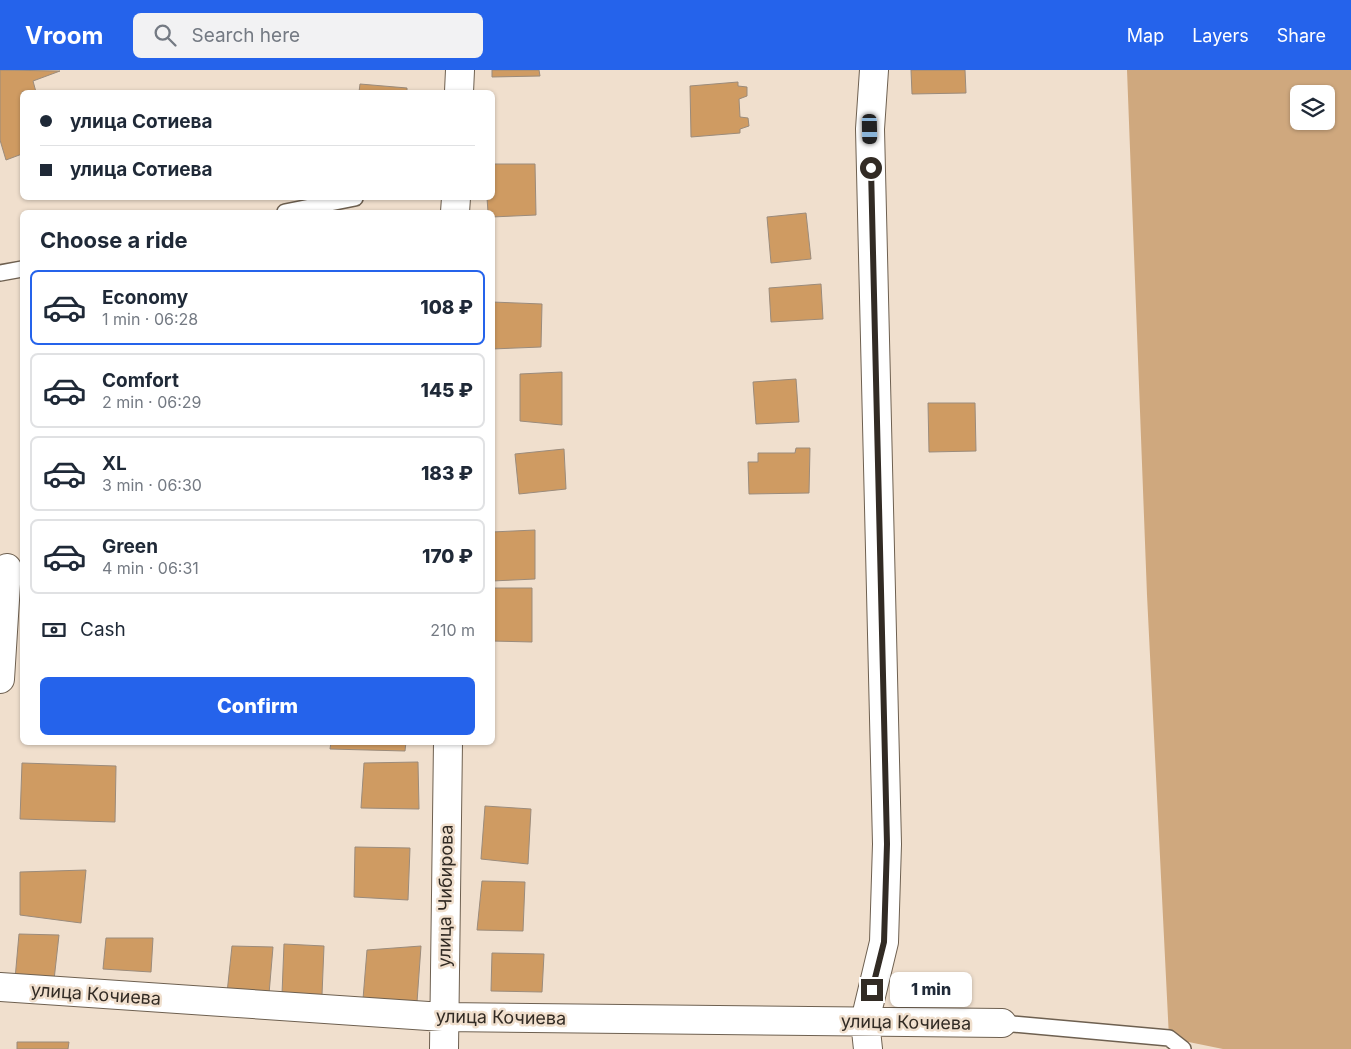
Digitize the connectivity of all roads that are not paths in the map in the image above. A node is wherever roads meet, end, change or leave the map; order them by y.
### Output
1 (460, 70) edge
2 (874, 70) edge
3 (459, 90) edge
4 (345, 200) edge
5 (295, 210) edge
6 (20, 269) edge
7 (0, 273) edge
8 (7, 568) dead end
9 (0, 679) edge
10 (448, 745) edge
11 (0, 987) edge
12 (443, 1017) junction
13 (865, 1021) junction
14 (1002, 1023) joint
15 (444, 1049) edge
16 (868, 1049) edge
17 (1183, 1049) edge

1 - 3 street
2 - 13 street
4 - 5 lane
6 - 7 lane
8 - 9 street
10 - 12 street, улица Чибирова
11 - 12 street, улица Кочиева
12 - 13 street, улица Кочиева
12 - 15 street, улица Чибирова
13 - 14 street, улица Кочиева
13 - 16 street
14 - 17 lane

